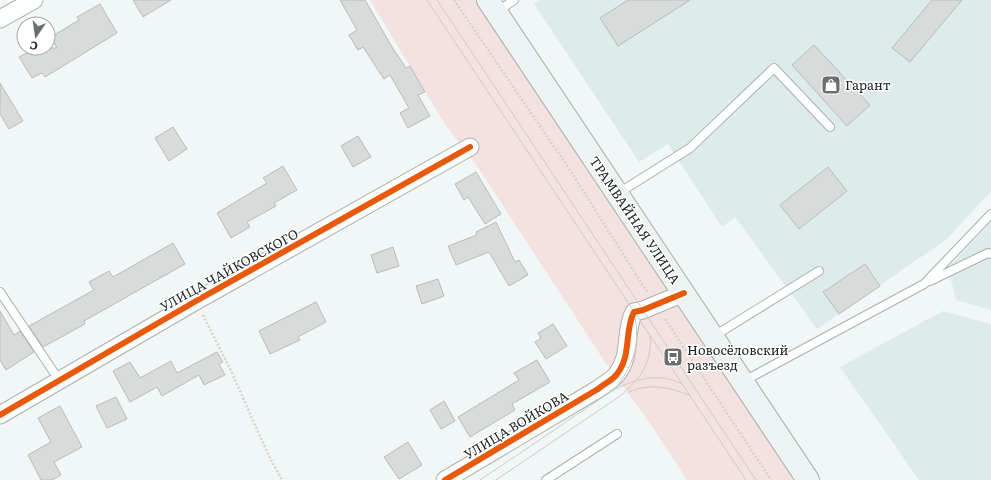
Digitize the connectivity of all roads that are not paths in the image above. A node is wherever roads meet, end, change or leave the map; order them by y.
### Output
1 (34, 0) edge
2 (514, 0) edge
3 (492, 6) edge
4 (0, 20) edge
5 (830, 127) dead end
6 (470, 147) dead end
7 (617, 194) junction
8 (991, 214) edge
9 (991, 254) edge
10 (819, 271) dead end
11 (924, 284) junction
12 (0, 292) edge
13 (684, 293) junction
14 (713, 336) junction
15 (59, 380) junction
16 (744, 382) junction
17 (0, 415) edge
18 (617, 434) dead end
19 (445, 480) edge
20 (546, 480) edge
21 (808, 480) edge

1 - 4 street
2 - 3 lane
3 - 7 main road, ТРАМВАЙНАЯ УЛИЦА
5 - 7 lane
6 - 15 street, УЛИЦА ЧАЙКОВСКОГО
7 - 13 main road, ТРАМВАЙНАЯ УЛИЦА
8 - 11 lane
9 - 11 lane
10 - 14 lane
11 - 16 lane
12 - 15 lane
13 - 14 main road, ТРАМВАЙНАЯ УЛИЦА
13 - 19 street, УЛИЦА ВОЙКОВА
14 - 16 main road, ТРАМВАЙНАЯ УЛИЦА
15 - 17 street, УЛИЦА ЧАЙКОВСКОГО
16 - 21 main road, ТРАМВАЙНАЯ УЛИЦА
18 - 20 lane

